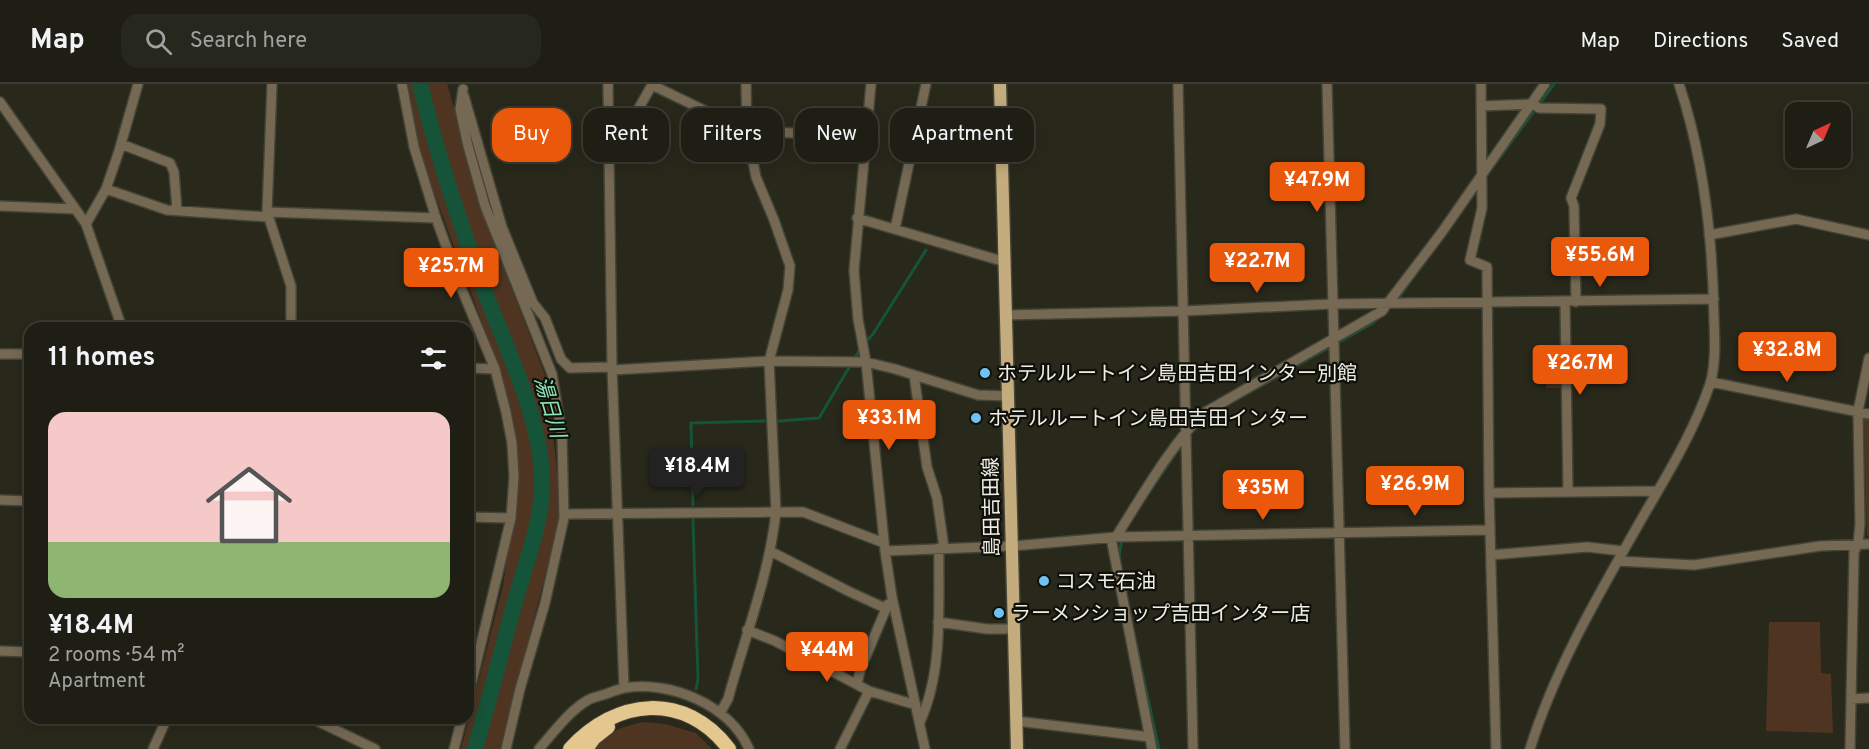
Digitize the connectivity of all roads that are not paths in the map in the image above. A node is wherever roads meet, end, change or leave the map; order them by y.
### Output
1 (138, 84) edge
2 (272, 84) edge
3 (402, 84) edge
4 (608, 84) edge
5 (746, 84) edge
6 (871, 84) edge
7 (926, 84) edge
8 (1000, 84) edge
9 (1178, 84) edge
10 (1327, 84) edge
11 (1481, 84) edge
12 (1545, 84) edge
13 (1679, 84) edge
14 (462, 86) edge
15 (0, 102) edge
16 (1534, 105) junction
17 (1482, 106) junction
18 (608, 108) edge
19 (639, 108) edge
20 (700, 108) edge
21 (747, 108) edge
22 (869, 108) edge
23 (121, 144) junction
24 (609, 162) edge
25 (753, 162) edge
26 (863, 162) edge
27 (1483, 172) junction
28 (106, 189) junction
29 (0, 206) edge
30 (75, 209) junction
31 (177, 210) junction
32 (268, 214) junction
33 (436, 218) junction
34 (857, 218) junction
35 (86, 224) junction
36 (895, 229) junction
37 (1709, 235) junction
38 (1869, 235) edge
39 (1005, 262) junction
40 (1714, 299) junction
41 (1565, 302) junction
42 (1576, 302) junction
43 (1389, 303) junction
44 (1486, 303) junction
45 (1332, 304) junction
46 (1184, 310) junction
47 (1006, 315) junction
48 (120, 322) edge
49 (291, 322) edge
50 (1334, 340) junction
51 (0, 354) edge
52 (24, 354) edge
53 (1869, 358) edge
54 (863, 359) junction
55 (770, 361) junction
56 (566, 364) junction
57 (474, 368) edge
58 (495, 369) junction
59 (612, 369) junction
60 (552, 374) junction
61 (914, 375) junction
62 (1711, 382) junction
63 (1008, 396) junction
64 (1858, 411) junction
65 (1869, 414) edge
66 (1184, 436) junction
67 (1568, 491) junction
68 (1658, 491) junction
69 (1489, 493) junction
70 (0, 500) edge
71 (24, 501) edge
72 (776, 512) junction
73 (564, 514) junction
74 (619, 514) junction
75 (474, 517) edge
76 (511, 518) junction
77 (1490, 530) junction
78 (1340, 532) junction
79 (1187, 536) junction
80 (1114, 538) junction
81 (1858, 544) junction
82 (1869, 544) edge
83 (1012, 546) junction
84 (884, 547) junction
85 (941, 548) junction
86 (770, 551) junction
87 (1623, 551) junction
88 (1491, 555) junction
89 (1618, 561) junction
90 (892, 597) junction
91 (885, 608) junction
92 (938, 622) junction
93 (1014, 629) junction
94 (747, 630) junction
95 (0, 651) edge
96 (24, 652) edge
97 (474, 658) edge
98 (857, 683) junction
99 (624, 688) junction
100 (869, 691) junction
101 (1869, 698) edge
102 (1851, 699) junction
103 (916, 705) junction
104 (720, 713) junction
105 (1016, 721) junction
106 (920, 722) junction
107 (163, 724) edge
108 (323, 724) edge
109 (460, 724) edge
110 (1150, 737) junction
111 (153, 749) edge
112 (375, 749) edge
113 (454, 749) edge
114 (506, 749) edge
115 (539, 749) edge
116 (570, 749) edge
117 (586, 749) edge
118 (720, 749) edge
119 (729, 749) edge
120 (749, 749) edge
121 (840, 749) edge
122 (925, 749) edge
123 (1017, 749) edge
124 (1152, 749) edge
125 (1193, 749) edge
126 (1345, 749) edge
127 (1496, 749) edge
128 (1530, 749) edge
129 (1850, 749) edge

1 - 23 street
2 - 32 street
3 - 33 street
4 - 18 street
5 - 21 street
6 - 22 street
7 - 36 street
8 - 39 main road, 島田吉田線
9 - 46 street
10 - 45 street
11 - 17 street
12 - 16 street
13 - 37 street
14 - 56 street
14 - 60 street
15 - 30 street
16 - 17 street
16 - 27 street
16 - 42 street
17 - 27 street
19 - 20 street
23 - 28 street
23 - 31 street
24 - 59 street
25 - 55 street
26 - 34 street
27 - 43 street
27 - 44 street
28 - 31 street
28 - 35 street
29 - 30 street
30 - 35 street
31 - 32 street
32 - 33 street
32 - 49 street
33 - 58 street
34 - 36 street
34 - 54 street
35 - 48 street
36 - 39 street
37 - 38 street
37 - 40 street
39 - 47 main road, 島田吉田線
40 - 42 street
40 - 62 street
41 - 42 street
41 - 44 street
41 - 67 street
43 - 44 street
43 - 45 street
43 - 50 street
44 - 69 street
45 - 46 street
45 - 50 street
46 - 47 street
46 - 66 street
47 - 63 main road, 島田吉田線
50 - 66 street
50 - 78 street
51 - 52 street
53 - 64 street
54 - 55 street
54 - 61 street
54 - 84 street
55 - 59 street
55 - 72 street
56 - 59 street
56 - 60 street
57 - 58 street
58 - 76 street
59 - 74 street
60 - 73 street
61 - 63 street
61 - 85 street
62 - 64 street
62 - 68 street
63 - 83 main road, 島田吉田線
64 - 65 street
64 - 81 street
66 - 79 street
66 - 80 street
67 - 68 street
67 - 69 street
68 - 87 street
69 - 77 street
70 - 71 street
72 - 74 street
72 - 84 street
72 - 86 street
73 - 74 street
73 - 114 street
74 - 99 street
75 - 76 street
76 - 97 street
77 - 78 street
77 - 88 street
78 - 79 street
78 - 126 street
79 - 80 street
79 - 125 street
80 - 83 street
80 - 110 street
81 - 82 street
81 - 89 street
81 - 102 street
83 - 85 street
83 - 93 main road, 島田吉田線
84 - 85 street
84 - 90 street
85 - 92 street
86 - 91 street
86 - 94 street
87 - 88 street
87 - 89 street
88 - 127 street
89 - 128 street
90 - 91 street
90 - 103 street
91 - 98 street
92 - 93 street
92 - 106 street
93 - 105 main road, 島田吉田線
94 - 98 street
94 - 104 street
95 - 96 street
98 - 100 street
99 - 104 street
99 - 115 street
100 - 103 street
100 - 121 street
101 - 102 street
102 - 129 street
103 - 106 street
104 - 120 street
105 - 110 street
105 - 123 main road, 島田吉田線
106 - 122 street
107 - 111 street
108 - 112 street
109 - 113 street
110 - 124 street
116 - 119 highway
117 - 118 highway

